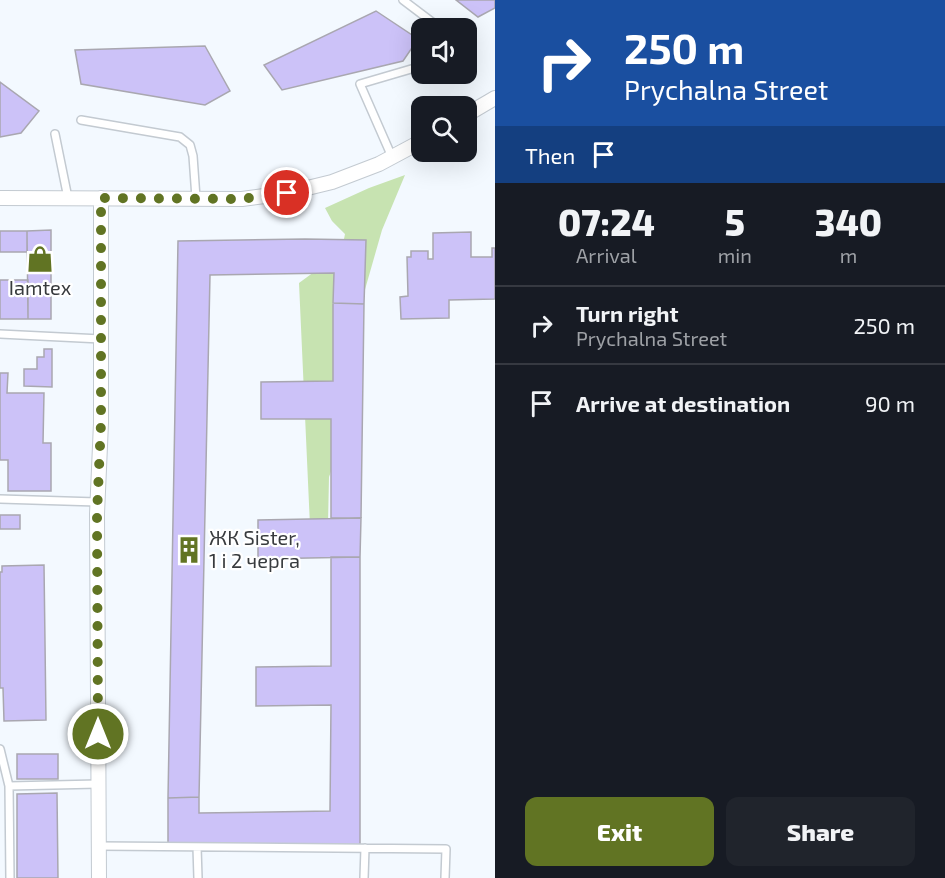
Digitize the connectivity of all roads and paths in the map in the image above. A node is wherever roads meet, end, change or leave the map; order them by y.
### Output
1 (403, 0) edge
2 (427, 18) edge
3 (411, 70) edge
4 (495, 98) edge
5 (477, 109) edge
6 (81, 120) dead end
7 (55, 134) dead end
8 (411, 147) edge
9 (392, 158) junction
10 (0, 198) edge
11 (68, 198) junction
12 (101, 198) junction
13 (196, 198) junction
14 (0, 334) edge
15 (101, 339) junction
16 (0, 499) edge
17 (97, 502) junction
18 (0, 749) edge
19 (98, 784) junction
20 (9, 786) junction
21 (99, 846) junction
22 (197, 847) junction
23 (364, 848) junction
24 (10, 878) edge
25 (99, 878) edge
26 (198, 878) edge
27 (364, 878) edge
28 (445, 878) edge

1 - 2 lane
3 - 9 lane
4 - 5 street
6 - 13 lane
7 - 11 lane
8 - 9 street
9 - 13 street
10 - 11 street
11 - 12 street
12 - 13 street
12 - 15 street
14 - 15 lane
15 - 17 street
16 - 17 lane
17 - 19 street
18 - 20 lane
19 - 20 lane
19 - 21 street
20 - 24 lane
21 - 22 lane
21 - 25 street
22 - 23 lane
22 - 26 lane
23 - 27 lane
23 - 28 lane

